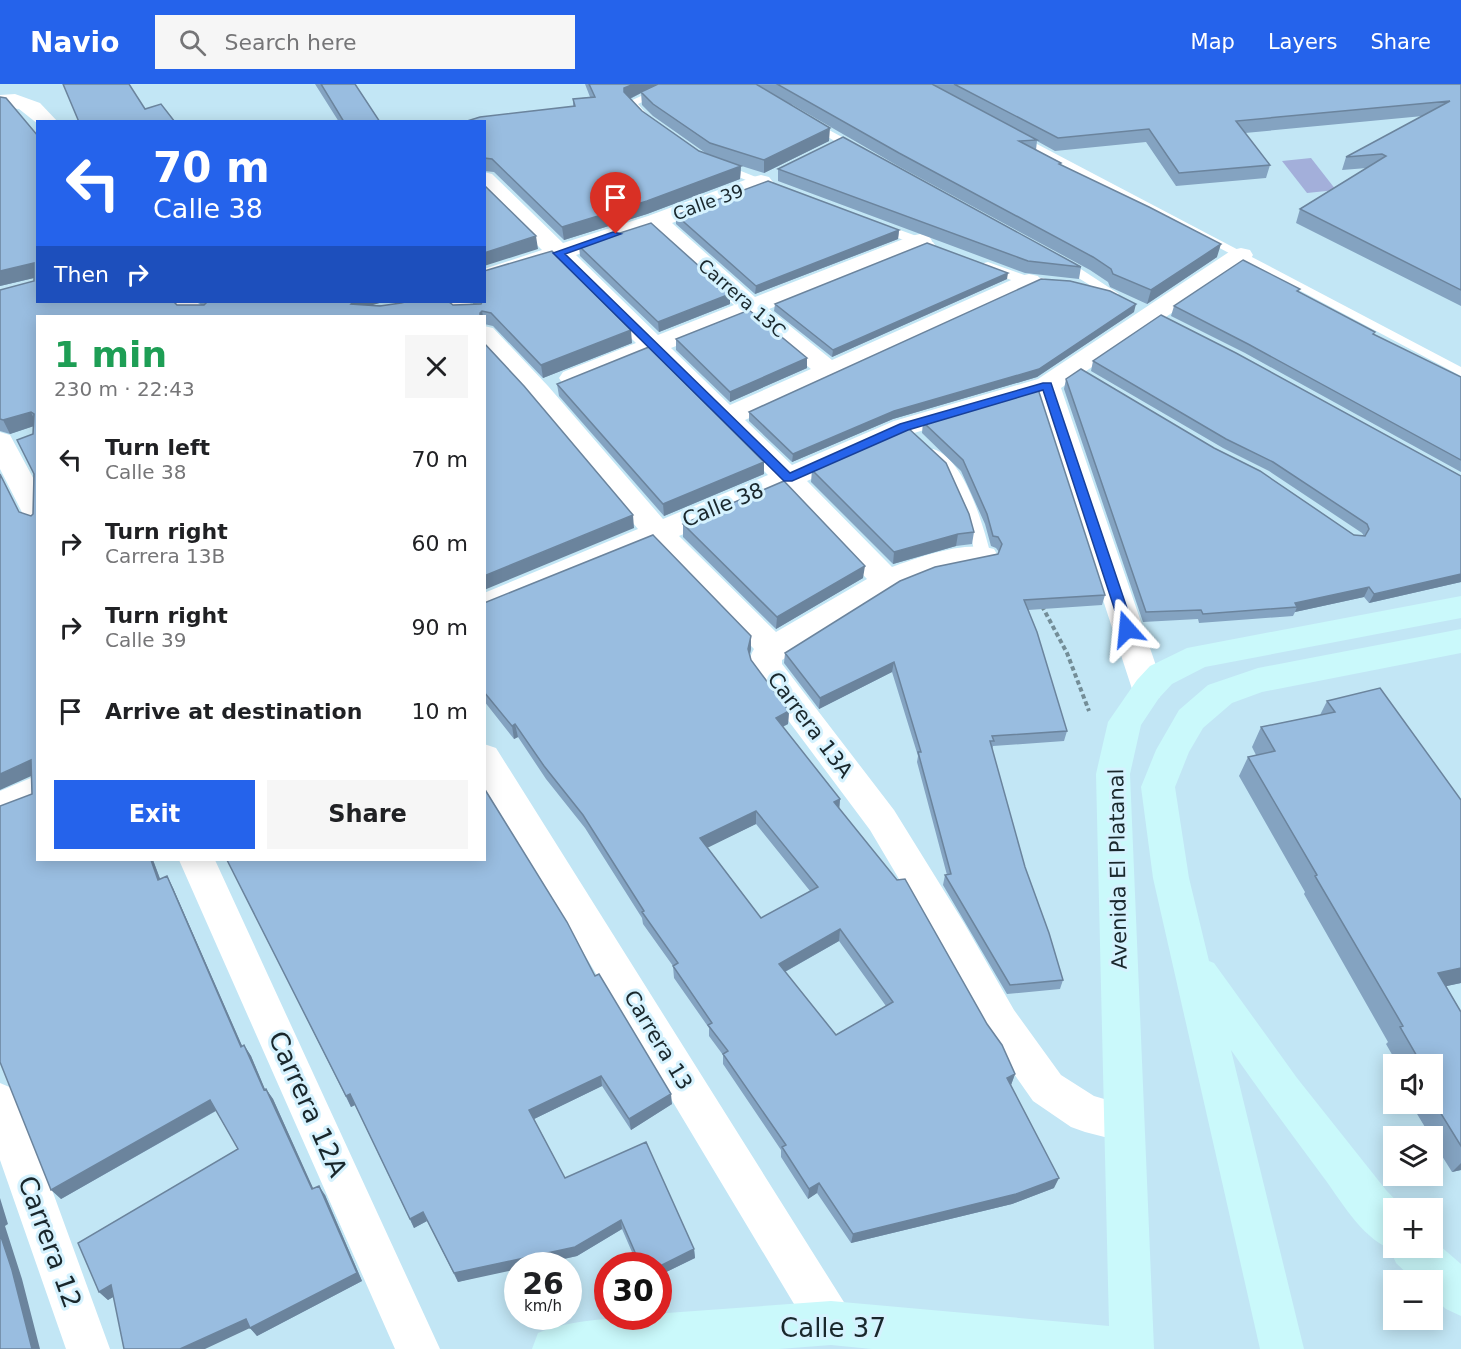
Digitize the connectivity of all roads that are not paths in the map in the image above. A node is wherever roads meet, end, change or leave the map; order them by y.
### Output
1 (676, 84) edge
2 (3, 100) edge
3 (803, 118) edge
4 (46, 120) edge
5 (656, 126) edge
6 (1000, 127) edge
7 (863, 153) edge
8 (705, 160) edge
9 (486, 181) edge
10 (771, 183) joint
11 (656, 221) junction
12 (867, 222) edge
13 (931, 245) joint
14 (558, 253) junction
15 (1044, 253) edge
16 (1241, 255) junction
17 (974, 261) edge
18 (486, 276) edge
19 (1029, 281) junction
20 (185, 303) edge
21 (456, 303) edge
22 (752, 308) junction
23 (194, 315) edge
24 (468, 315) edge
25 (486, 336) edge
26 (652, 346) junction
27 (831, 372) junction
28 (1461, 372) edge
29 (1047, 385) junction
30 (538, 392) junction
31 (725, 418) junction
32 (904, 427) junction
33 (8, 444) edge
34 (788, 478) junction
35 (36, 512) edge
36 (657, 532) junction
37 (983, 556) joint
38 (887, 581) junction
39 (486, 605) edge
40 (1461, 607) edge
41 (1461, 641) edge
42 (773, 649) junction
43 (1148, 689) junction
44 (486, 760) edge
45 (36, 790) edge
46 (0, 806) edge
47 (197, 861) edge
48 (1191, 960) junction
49 (0, 1102) edge
50 (1124, 1123) junction
51 (1383, 1218) edge
52 (1422, 1258) edge
53 (1461, 1294) edge
54 (831, 1323) junction
55 (978, 1341) edge
56 (88, 1349) edge
57 (418, 1349) edge
58 (554, 1349) edge
59 (1113, 1349) edge
60 (1132, 1349) edge
61 (1282, 1349) edge

1 - 5 lane
2 - 4 street
3 - 7 lane
6 - 16 lane
8 - 10 lane
9 - 14 street
10 - 11 street, Calle 39
11 - 14 street, Calle 39
11 - 22 street, Carrera 13C
12 - 13 lane
13 - 22 street
14 - 18 street, Calle 39
14 - 26 street
15 - 19 lane
16 - 28 lane
16 - 29 street, Calle 38
17 - 19 lane
19 - 27 street
20 - 23 street
21 - 24 street
22 - 26 street
22 - 27 street, Carrera 13C
25 - 30 street, Carrera 13A
26 - 30 street
26 - 31 street
27 - 31 street
29 - 32 street, Calle 38
29 - 43 street
30 - 36 street, Carrera 13A
31 - 34 street
32 - 34 street, Calle 38
32 - 37 lane
33 - 35 street
34 - 36 street, Calle 38
34 - 38 street
36 - 39 street, Calle 38
36 - 42 street, Carrera 13A
37 - 38 street
38 - 42 street
40 - 43 main road, Avenida El Platanal
41 - 48 main road, Avenida El Platanal
42 - 50 street, Carrera 13A
43 - 50 main road, Avenida El Platanal
44 - 54 street, Carrera 13
45 - 46 street
47 - 57 street, Carrera 12A
48 - 51 main road
48 - 61 main road, Avenida El Platanal
49 - 56 street, Carrera 12
50 - 60 main road, Avenida El Platanal
52 - 53 main road
54 - 55 main road, Calle 37
54 - 58 main road, Calle 37
55 - 59 main road, Calle 37

